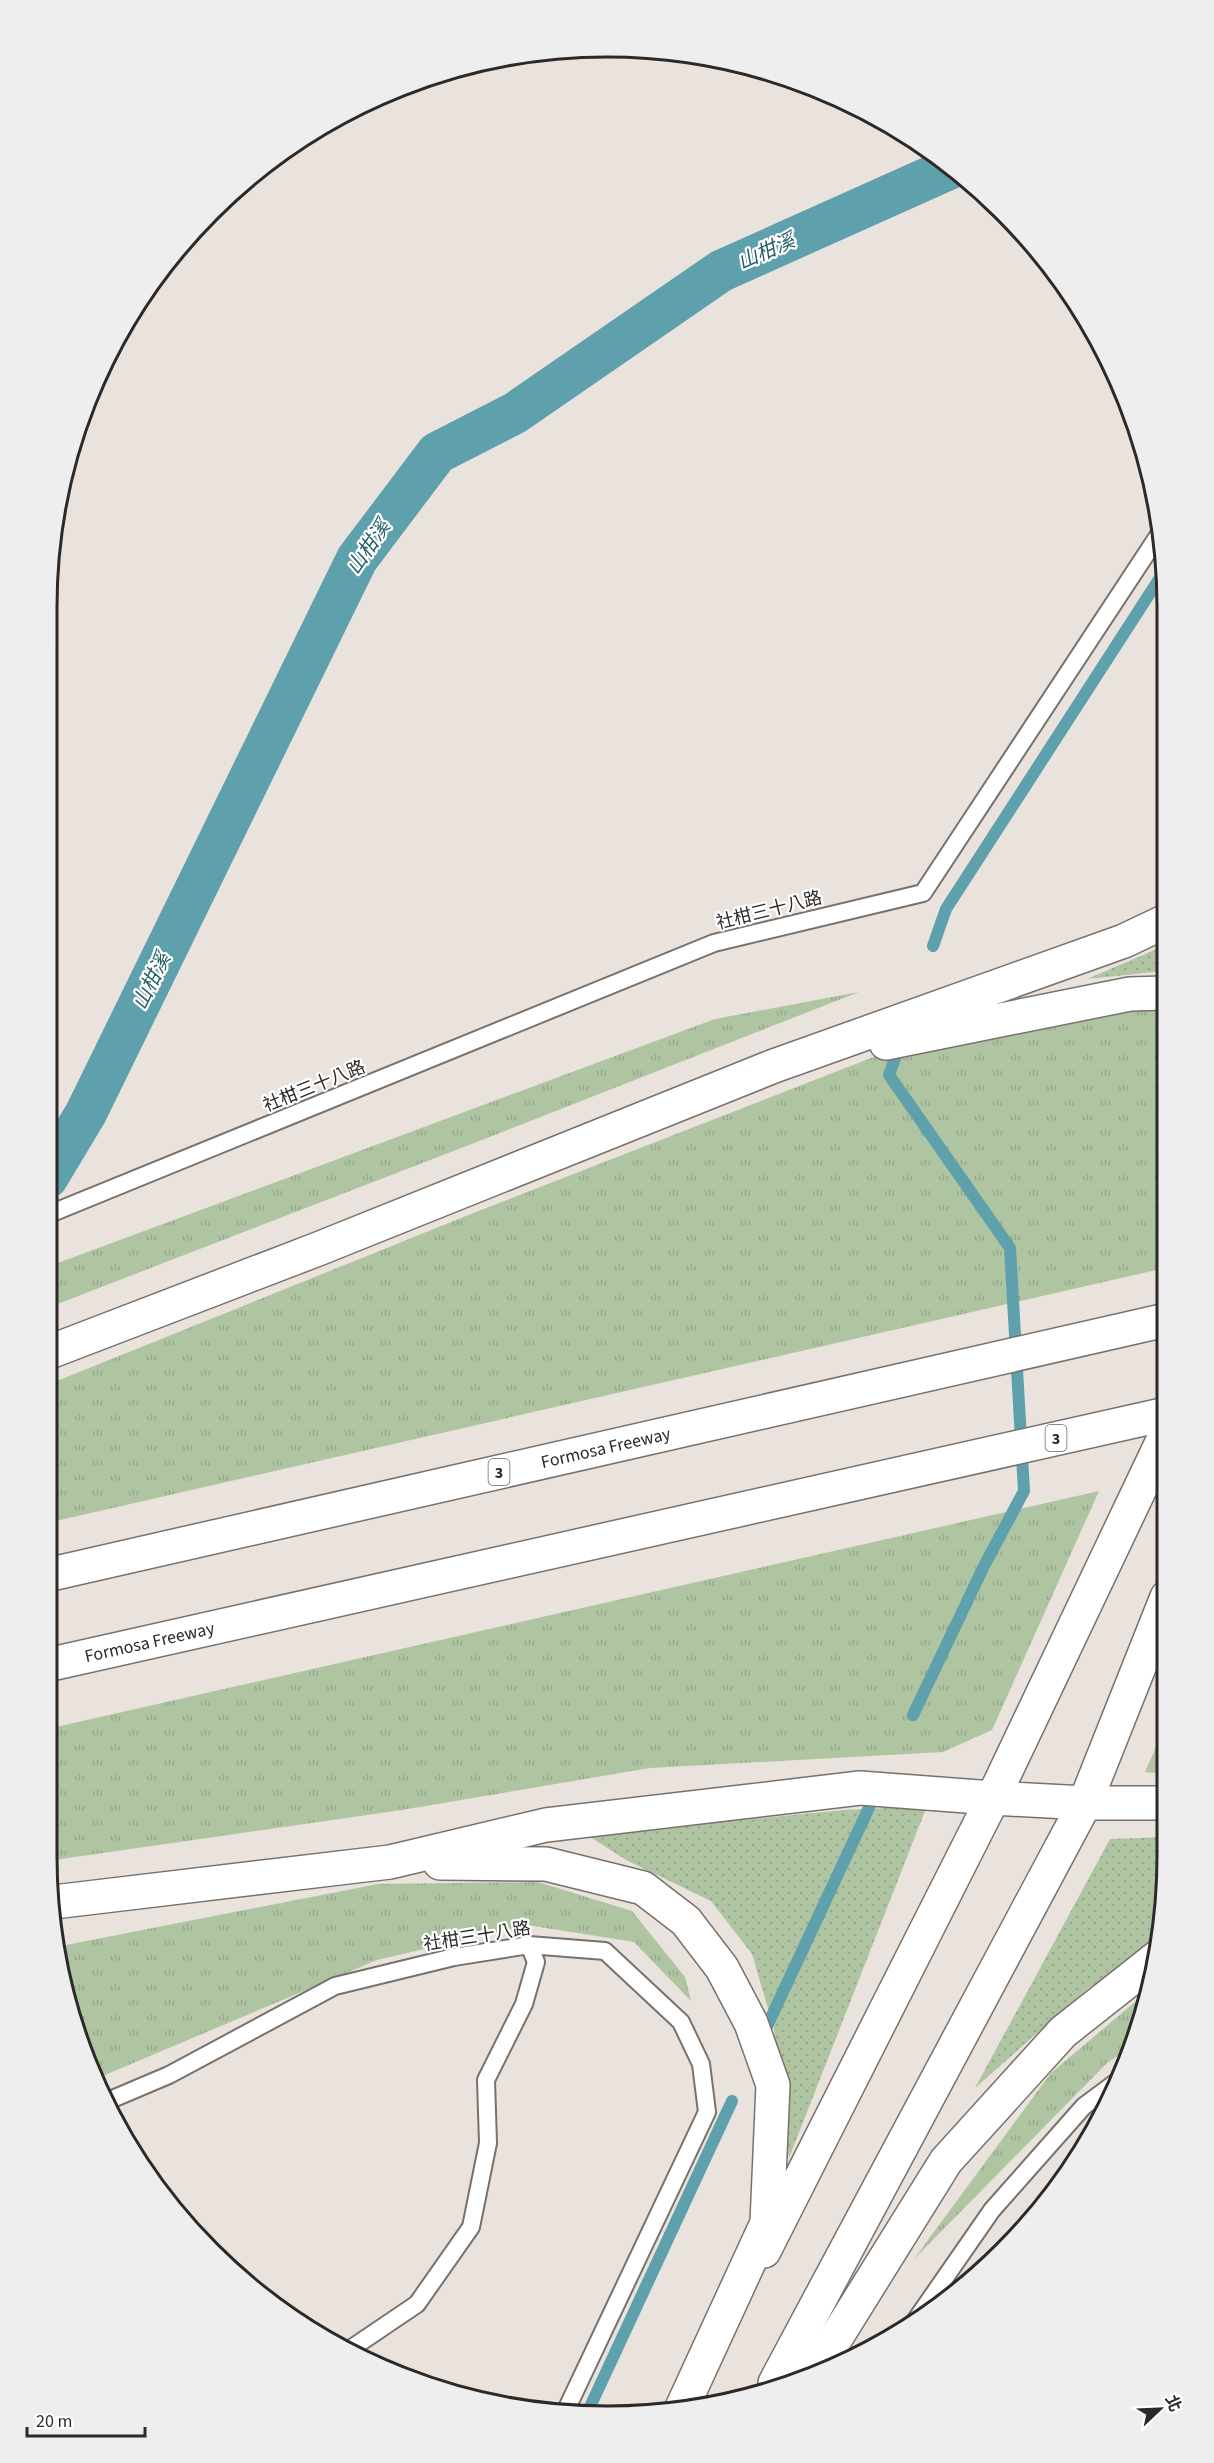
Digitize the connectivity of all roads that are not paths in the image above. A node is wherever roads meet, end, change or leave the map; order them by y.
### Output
1 (1153, 544) edge
2 (1157, 925) edge
3 (1157, 993) edge
4 (774, 1066) junction
5 (57, 1211) edge
6 (1157, 1322) edge
7 (57, 1349) edge
8 (1157, 1416) edge
9 (1157, 1453) edge
10 (57, 1573) edge
11 (1157, 1622) edge
12 (57, 1663) edge
13 (993, 1798) junction
14 (1085, 1803) junction
15 (1157, 1803) edge
16 (390, 1862) junction
17 (59, 1901) edge
18 (529, 1945) junction
19 (1145, 1967) edge
20 (1103, 2092) edge
21 (114, 2099) edge
22 (928, 2302) edge
23 (356, 2345) edge
24 (821, 2362) edge
25 (777, 2379) edge
26 (688, 2399) edge
27 (687, 2400) edge
28 (569, 2405) edge

1 - 5 lane, 社柑三十八路
2 - 4 main road
3 - 4 main road
4 - 7 main road
6 - 10 main road, Formosa Freeway / 3
8 - 12 main road, Formosa Freeway / 3
9 - 13 main road
11 - 14 main road
13 - 14 main road
13 - 16 main road
13 - 26 main road
14 - 15 main road
14 - 25 main road
16 - 17 main road
16 - 27 main road
18 - 21 lane, 社柑三十八路
18 - 23 lane
18 - 28 lane, 社柑三十八路
19 - 24 main road
20 - 22 lane

